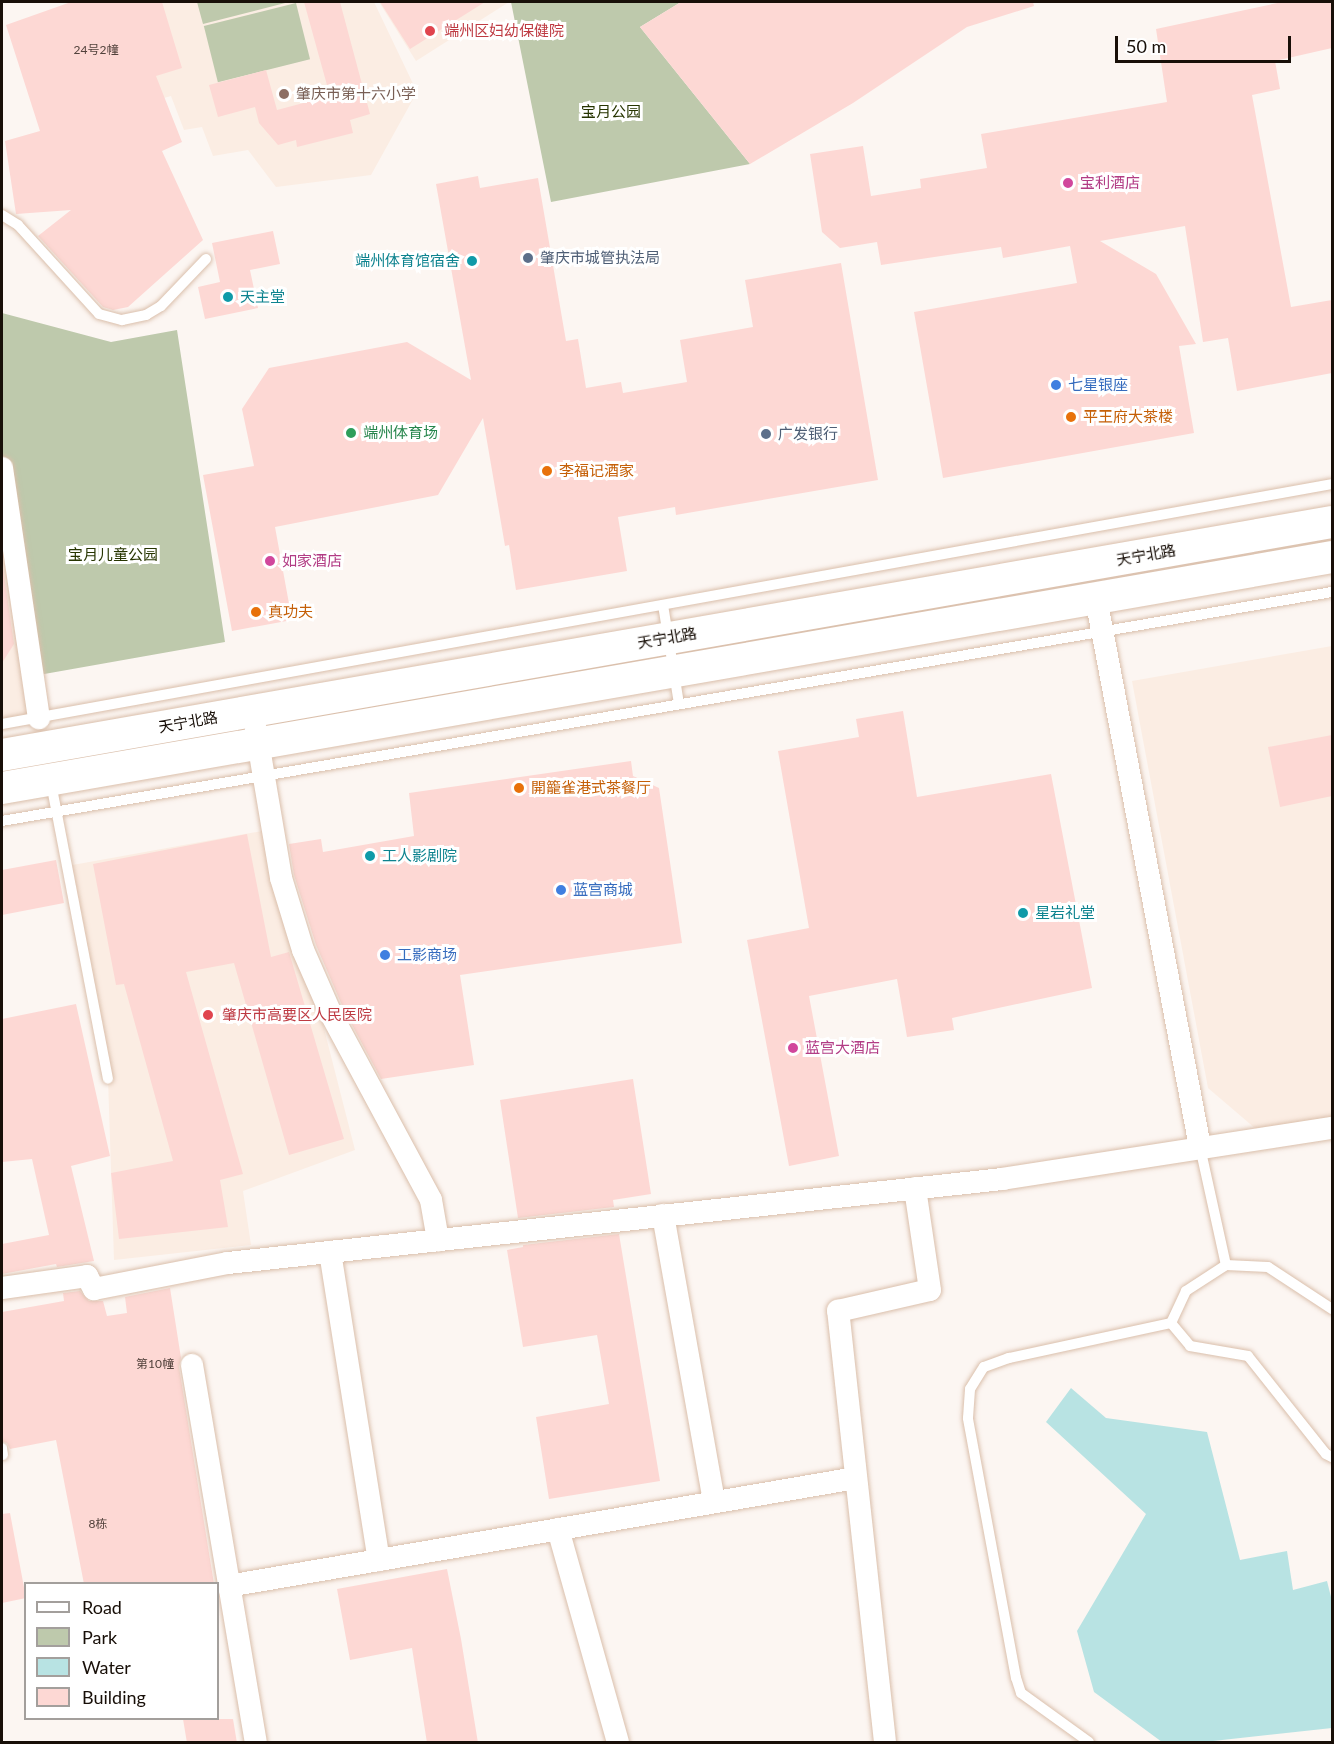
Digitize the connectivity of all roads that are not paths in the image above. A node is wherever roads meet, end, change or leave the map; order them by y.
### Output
1 (2, 215) edge
2 (206, 259) dead end
3 (2, 468) edge
4 (1332, 484) edge
5 (1332, 522) edge
6 (1332, 557) edge
7 (1332, 592) edge
8 (1096, 598) junction
9 (663, 605) junction
10 (1101, 632) junction
11 (669, 638) junction
12 (675, 671) junction
13 (680, 704) junction
14 (252, 711) junction
15 (39, 718) junction
16 (2, 724) edge
17 (258, 743) junction
18 (2, 755) edge
19 (264, 776) junction
20 (50, 779) junction
21 (2, 788) edge
22 (57, 811) junction
23 (2, 821) edge
24 (108, 1079) dead end
25 (1332, 1128) edge
26 (1200, 1147) junction
27 (915, 1188) junction
28 (663, 1215) junction
29 (438, 1240) junction
30 (330, 1252) junction
31 (1226, 1265) junction
32 (2, 1288) edge
33 (1332, 1309) edge
34 (1171, 1323) junction
35 (192, 1365) dead end
36 (1332, 1457) edge
37 (856, 1478) junction
38 (714, 1502) junction
39 (558, 1529) junction
40 (379, 1560) junction
41 (228, 1586) junction
42 (256, 1743) edge
43 (618, 1743) edge
44 (885, 1743) edge
45 (1089, 1743) edge

1 - 2 lane
3 - 15 street
4 - 9 lane
5 - 11 main road, 天宁北路
6 - 8 main road
7 - 10 lane
8 - 10 street
8 - 12 main road
9 - 11 lane
9 - 15 lane
10 - 13 lane
10 - 26 street
11 - 12 lane
11 - 14 main road, 天宁北路
12 - 13 lane
12 - 17 main road
13 - 19 lane
14 - 17 street
14 - 18 main road, 天宁北路
15 - 16 lane
17 - 19 street
17 - 20 main road
19 - 22 lane
19 - 29 street
20 - 21 main road
20 - 22 lane
22 - 23 lane
22 - 24 lane
25 - 26 street
26 - 27 street
26 - 31 lane
27 - 28 street
27 - 37 street
28 - 29 street
28 - 38 street
29 - 30 street
30 - 32 street
30 - 40 street
31 - 33 lane
31 - 34 lane
34 - 36 lane
34 - 45 lane
35 - 41 street
37 - 38 street
37 - 44 street
38 - 39 street
39 - 40 street
39 - 43 street
40 - 41 street
41 - 42 street

